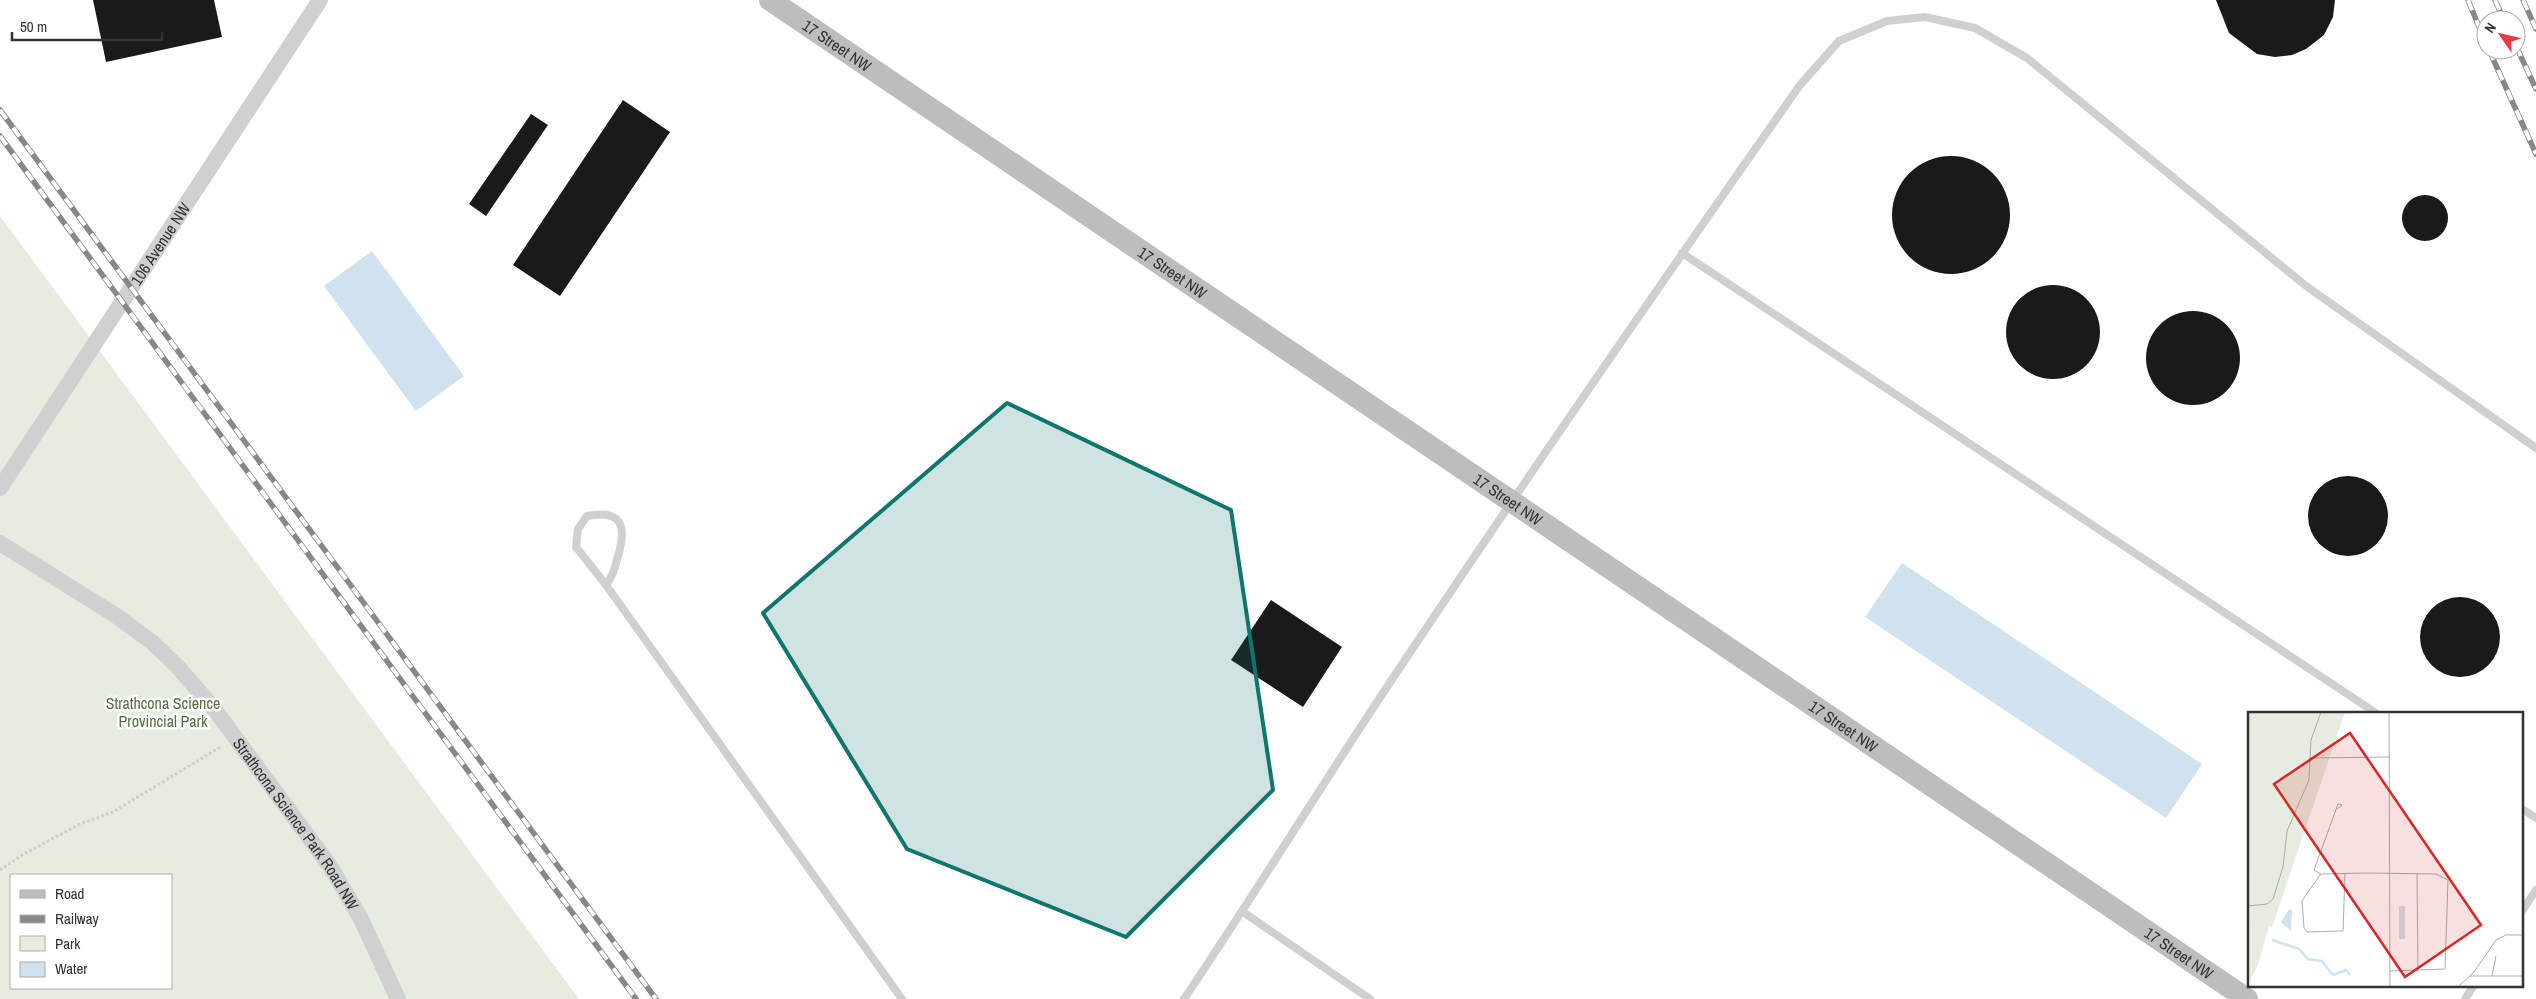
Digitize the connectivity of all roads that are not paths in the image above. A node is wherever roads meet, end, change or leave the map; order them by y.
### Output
1 (320, 0) edge
2 (770, 0) edge
3 (1682, 253) junction
4 (2536, 448) edge
5 (0, 488) edge
6 (1512, 502) junction
7 (0, 544) edge
8 (606, 585) junction
9 (2374, 712) edge
10 (2524, 810) edge
11 (2536, 818) edge
12 (2536, 890) edge
13 (2524, 908) edge
14 (1243, 912) junction
15 (2473, 986) edge
16 (398, 999) edge
17 (902, 999) edge
18 (1184, 999) edge
19 (1370, 999) edge
20 (2247, 999) edge
21 (2465, 999) edge

1 - 5 street, 106 Avenue NW
2 - 6 main road, 17 Street NW
3 - 4 lane
3 - 6 lane
3 - 9 lane
6 - 14 lane
6 - 20 main road, 17 Street NW
7 - 16 street, Strathcona Science Park Road NW
8 - 8 lane
8 - 17 lane
10 - 11 lane
12 - 13 lane
14 - 18 lane
14 - 19 lane
15 - 21 lane

